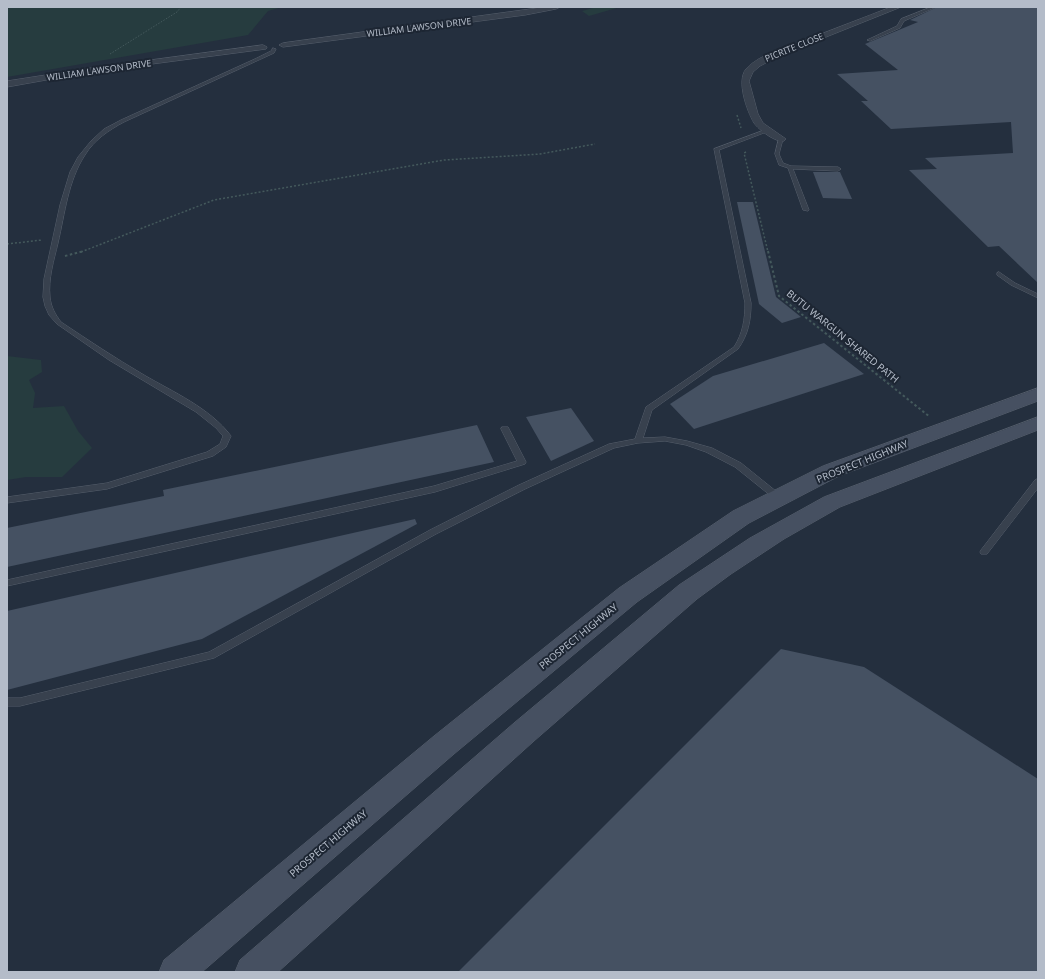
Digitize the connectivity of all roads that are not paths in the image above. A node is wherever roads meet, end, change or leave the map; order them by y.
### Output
1 (556, 7) edge
2 (897, 7) edge
3 (934, 7) edge
4 (869, 40) dead end
5 (283, 45) junction
6 (264, 47) junction
7 (274, 49) junction
8 (7, 84) edge
9 (768, 130) junction
10 (781, 139) joint
11 (790, 167) junction
12 (838, 169) dead end
13 (806, 210) dead end
14 (999, 274) dead end
15 (1038, 296) edge
16 (1038, 394) edge
17 (1038, 423) edge
18 (505, 429) dead end
19 (638, 441) junction
20 (1038, 482) edge
21 (779, 498) junction
22 (7, 500) edge
23 (984, 552) dead end
24 (7, 583) edge
25 (7, 702) edge
26 (176, 972) edge
27 (252, 972) edge

1 - 5 street, WILLIAM LAWSON DRIVE
2 - 9 street, PICRITE CLOSE
3 - 4 lane
5 - 6 street, WILLIAM LAWSON DRIVE
5 - 7 street, WILLIAM LAWSON DRIVE
6 - 7 street, WILLIAM LAWSON DRIVE
6 - 8 street, WILLIAM LAWSON DRIVE
7 - 22 lane
9 - 10 street, PICRITE CLOSE
9 - 19 lane
10 - 11 lane
11 - 12 lane
11 - 13 lane
14 - 15 lane
16 - 21 main road, PROSPECT HIGHWAY
17 - 27 main road
18 - 24 lane
19 - 21 lane
19 - 25 lane
20 - 23 lane
21 - 26 main road, PROSPECT HIGHWAY

